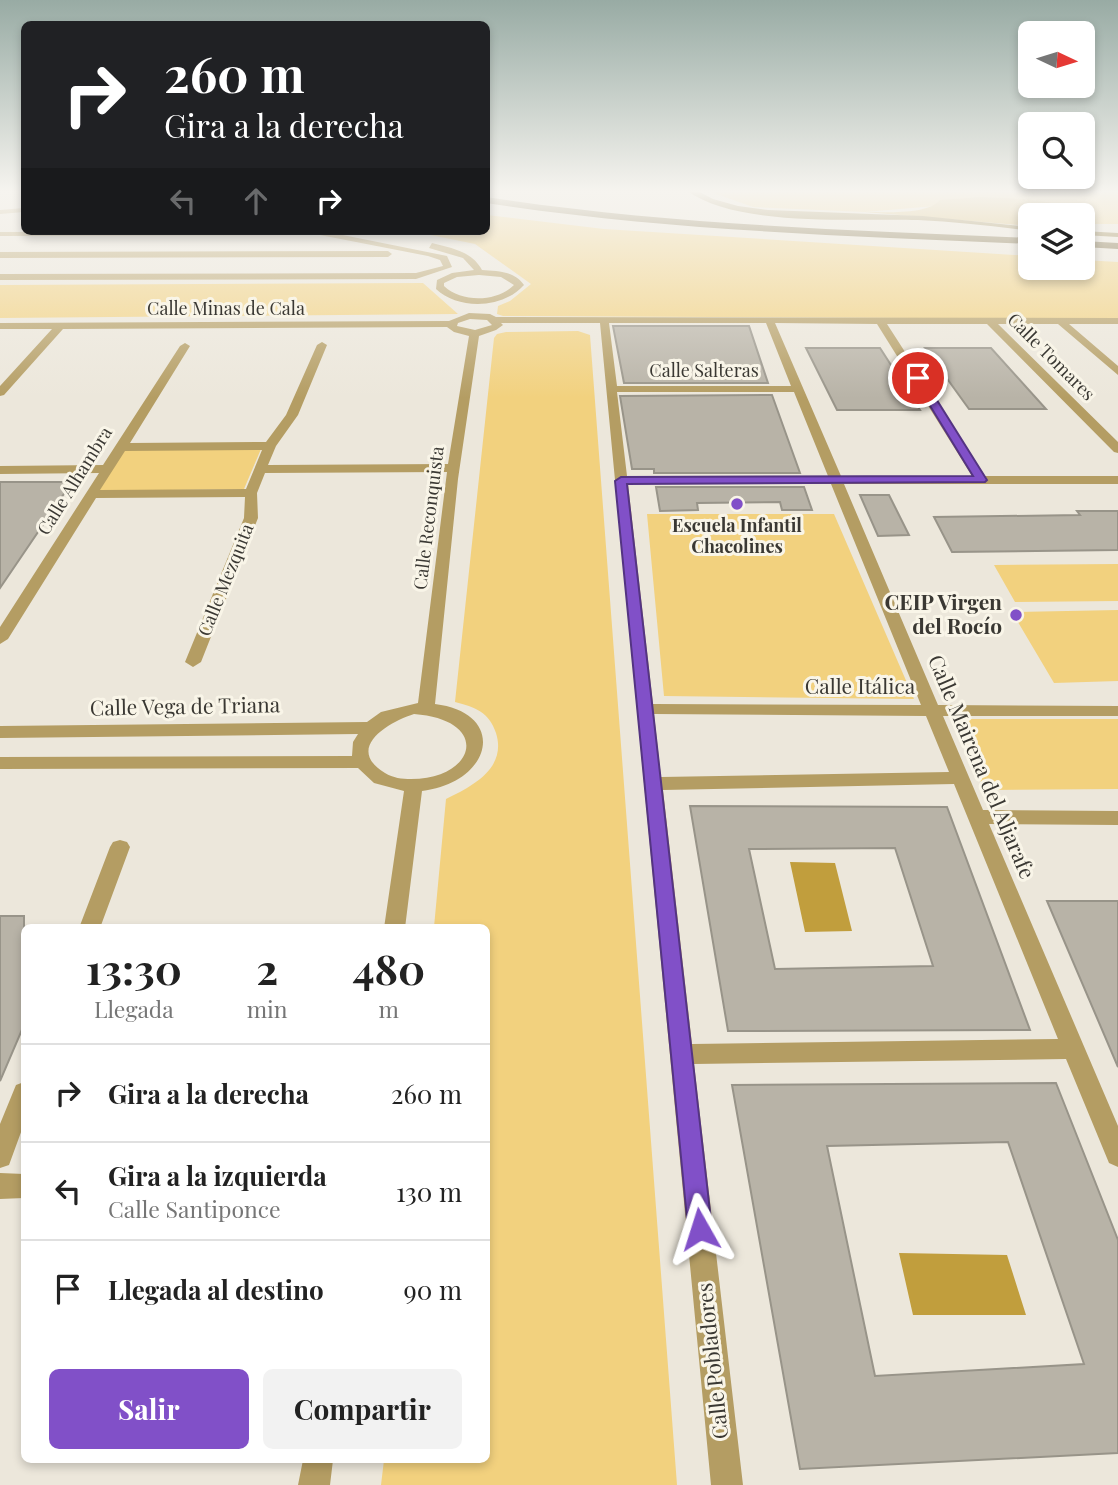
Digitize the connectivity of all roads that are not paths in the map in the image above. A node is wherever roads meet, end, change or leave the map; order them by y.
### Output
1 (445, 259) edge
2 (472, 259) edge
3 (479, 272) junction
4 (0, 278) edge
5 (459, 298) junction
6 (487, 299) junction
7 (469, 316) junction
8 (483, 316) junction
9 (769, 320) junction
10 (989, 320) junction
11 (1059, 320) junction
12 (880, 321) junction
13 (1118, 321) edge
14 (604, 323) junction
15 (452, 324) junction
16 (495, 324) junction
17 (0, 326) edge
18 (61, 326) junction
19 (474, 333) junction
20 (322, 345) dead end
21 (185, 346) dead end
22 (1118, 372) edge
23 (611, 389) junction
24 (798, 389) junction
25 (0, 393) edge
26 (270, 446) junction
27 (120, 447) junction
28 (1118, 449) edge
29 (454, 468) junction
30 (106, 469) junction
31 (261, 469) junction
32 (0, 470) edge
33 (836, 480) junction
34 (981, 480) junction
35 (1118, 480) edge
36 (621, 481) junction
37 (251, 493) junction
38 (90, 494) junction
39 (0, 639) edge
40 (193, 662) dead end
41 (426, 708) junction
42 (645, 709) junction
43 (932, 709) junction
44 (1118, 711) edge
45 (370, 728) junction
46 (0, 732) edge
47 (362, 762) junction
48 (0, 763) edge
49 (960, 778) junction
50 (652, 783) junction
51 (414, 786) junction
52 (976, 817) junction
53 (1118, 818) edge
54 (120, 847) dead end
55 (91, 924) edge
56 (395, 924) edge
57 (1074, 1049) junction
58 (682, 1054) junction
59 (21, 1101) edge
60 (1118, 1155) edge
61 (0, 1156) edge
62 (0, 1186) edge
63 (21, 1186) edge
64 (318, 1463) edge
65 (314, 1485) edge
66 (727, 1485) edge

1 - 4 street
2 - 3 street
3 - 5 street
3 - 6 street
5 - 6 street
5 - 7 street
6 - 8 street
7 - 8 street
7 - 15 street
8 - 16 street
9 - 12 street
9 - 14 street
9 - 24 street, Calle Mairena del Aljarafe
10 - 11 street
10 - 12 street
10 - 28 street, Calle Tomares
11 - 13 street
11 - 22 street
12 - 34 street
14 - 16 street
14 - 23 street, Calle Pobladores
15 - 18 street, Calle Minas de Cala
15 - 19 street
16 - 19 street
17 - 18 street, Calle Minas de Cala
18 - 25 street
19 - 29 street, Calle Reconquista
20 - 26 street, Calle Mezquita
21 - 27 street, Calle Alhambra
23 - 24 street, Calle Salteras
23 - 36 street, Calle Pobladores
24 - 33 street, Calle Mairena del Aljarafe
26 - 27 street
26 - 31 street, Calle Mezquita
27 - 30 street, Calle Alhambra
29 - 31 street
29 - 41 street, Calle Reconquista
30 - 32 street
30 - 38 street, Calle Alhambra
31 - 37 street, Calle Mezquita
33 - 34 street
33 - 36 street
33 - 43 street, Calle Mairena del Aljarafe
34 - 35 street
36 - 42 street, Calle Pobladores
37 - 38 street
37 - 40 street, Calle Mezquita
38 - 39 street, Calle Alhambra
41 - 45 street
41 - 51 street
42 - 43 street, Calle Itálica
42 - 50 street, Calle Pobladores
43 - 44 street, Calle Itálica
43 - 49 street, Calle Mairena del Aljarafe
45 - 46 street, Calle Vega de Triana
45 - 47 street
47 - 48 street
47 - 51 street
49 - 50 street
49 - 52 street, Calle Mairena del Aljarafe
50 - 58 street, Calle Pobladores
51 - 56 street
52 - 53 street
52 - 57 street, Calle Mairena del Aljarafe
54 - 55 street
57 - 58 street
57 - 60 street, Calle Mairena del Aljarafe
58 - 66 street, Calle Pobladores
59 - 61 street
62 - 63 street
64 - 65 street

